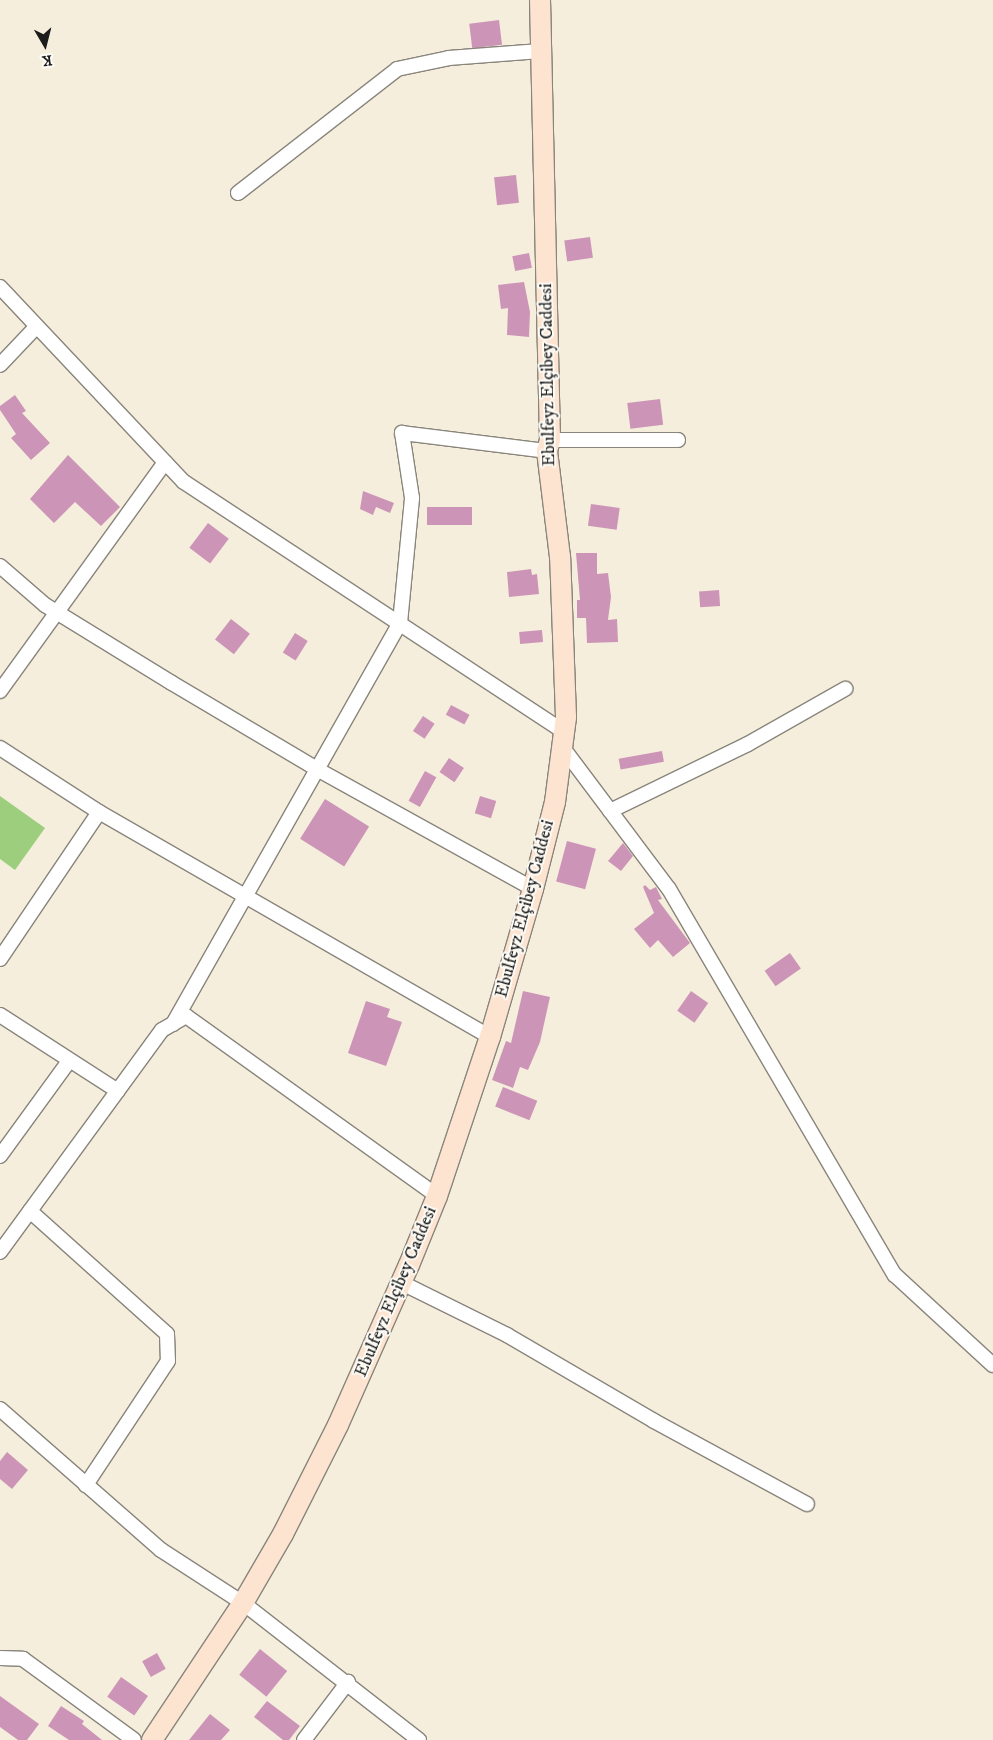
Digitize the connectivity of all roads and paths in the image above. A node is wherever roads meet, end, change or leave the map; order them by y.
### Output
1 (540, 0) edge
2 (540, 51) junction
3 (238, 193) dead end
4 (0, 287) edge
5 (36, 327) junction
6 (0, 365) edge
7 (678, 440) dead end
8 (548, 445) junction
9 (165, 462) junction
10 (0, 566) edge
11 (58, 612) junction
12 (400, 623) junction
13 (845, 689) dead end
14 (0, 691) edge
15 (563, 739) junction
16 (0, 748) edge
17 (315, 768) junction
18 (610, 811) junction
19 (99, 812) junction
20 (533, 890) junction
21 (244, 897) junction
22 (0, 959) edge
23 (0, 1015) edge
24 (173, 1024) junction
25 (490, 1037) junction
26 (70, 1061) junction
27 (118, 1091) junction
28 (0, 1156) edge
29 (437, 1196) junction
30 (30, 1211) junction
31 (0, 1252) edge
32 (402, 1283) junction
33 (993, 1365) edge
34 (0, 1409) edge
35 (86, 1486) junction
36 (807, 1504) dead end
37 (243, 1603) junction
38 (0, 1658) edge
39 (348, 1682) junction
40 (134, 1740) edge
41 (152, 1740) edge
42 (304, 1740) edge
43 (419, 1740) edge

1 - 2 street, Ebulfeyz Elçibey Caddesi
2 - 3 street
2 - 8 street, Ebulfeyz Elçibey Caddesi
4 - 5 street
5 - 6 street
5 - 9 street
7 - 8 street
8 - 12 street
8 - 15 street, Ebulfeyz Elçibey Caddesi
9 - 11 street
9 - 12 street
10 - 11 street
11 - 14 street
11 - 17 street
12 - 15 street
12 - 17 street
13 - 18 street
15 - 18 street
15 - 20 street, Ebulfeyz Elçibey Caddesi
16 - 19 street
17 - 20 street
17 - 21 street
18 - 33 street
19 - 21 street
19 - 22 street
20 - 25 street, Ebulfeyz Elçibey Caddesi
21 - 24 street
21 - 25 street
23 - 26 street
24 - 27 street
24 - 29 street
25 - 29 street, Ebulfeyz Elçibey Caddesi
26 - 27 street
26 - 28 street
27 - 30 street
29 - 32 street, Ebulfeyz Elçibey Caddesi
30 - 31 street
30 - 35 street
32 - 36 street
32 - 37 street, Ebulfeyz Elçibey Caddesi
34 - 35 street
35 - 37 street
37 - 39 street
37 - 41 street, Ebulfeyz Elçibey Caddesi
38 - 40 street
39 - 42 street
39 - 43 street

